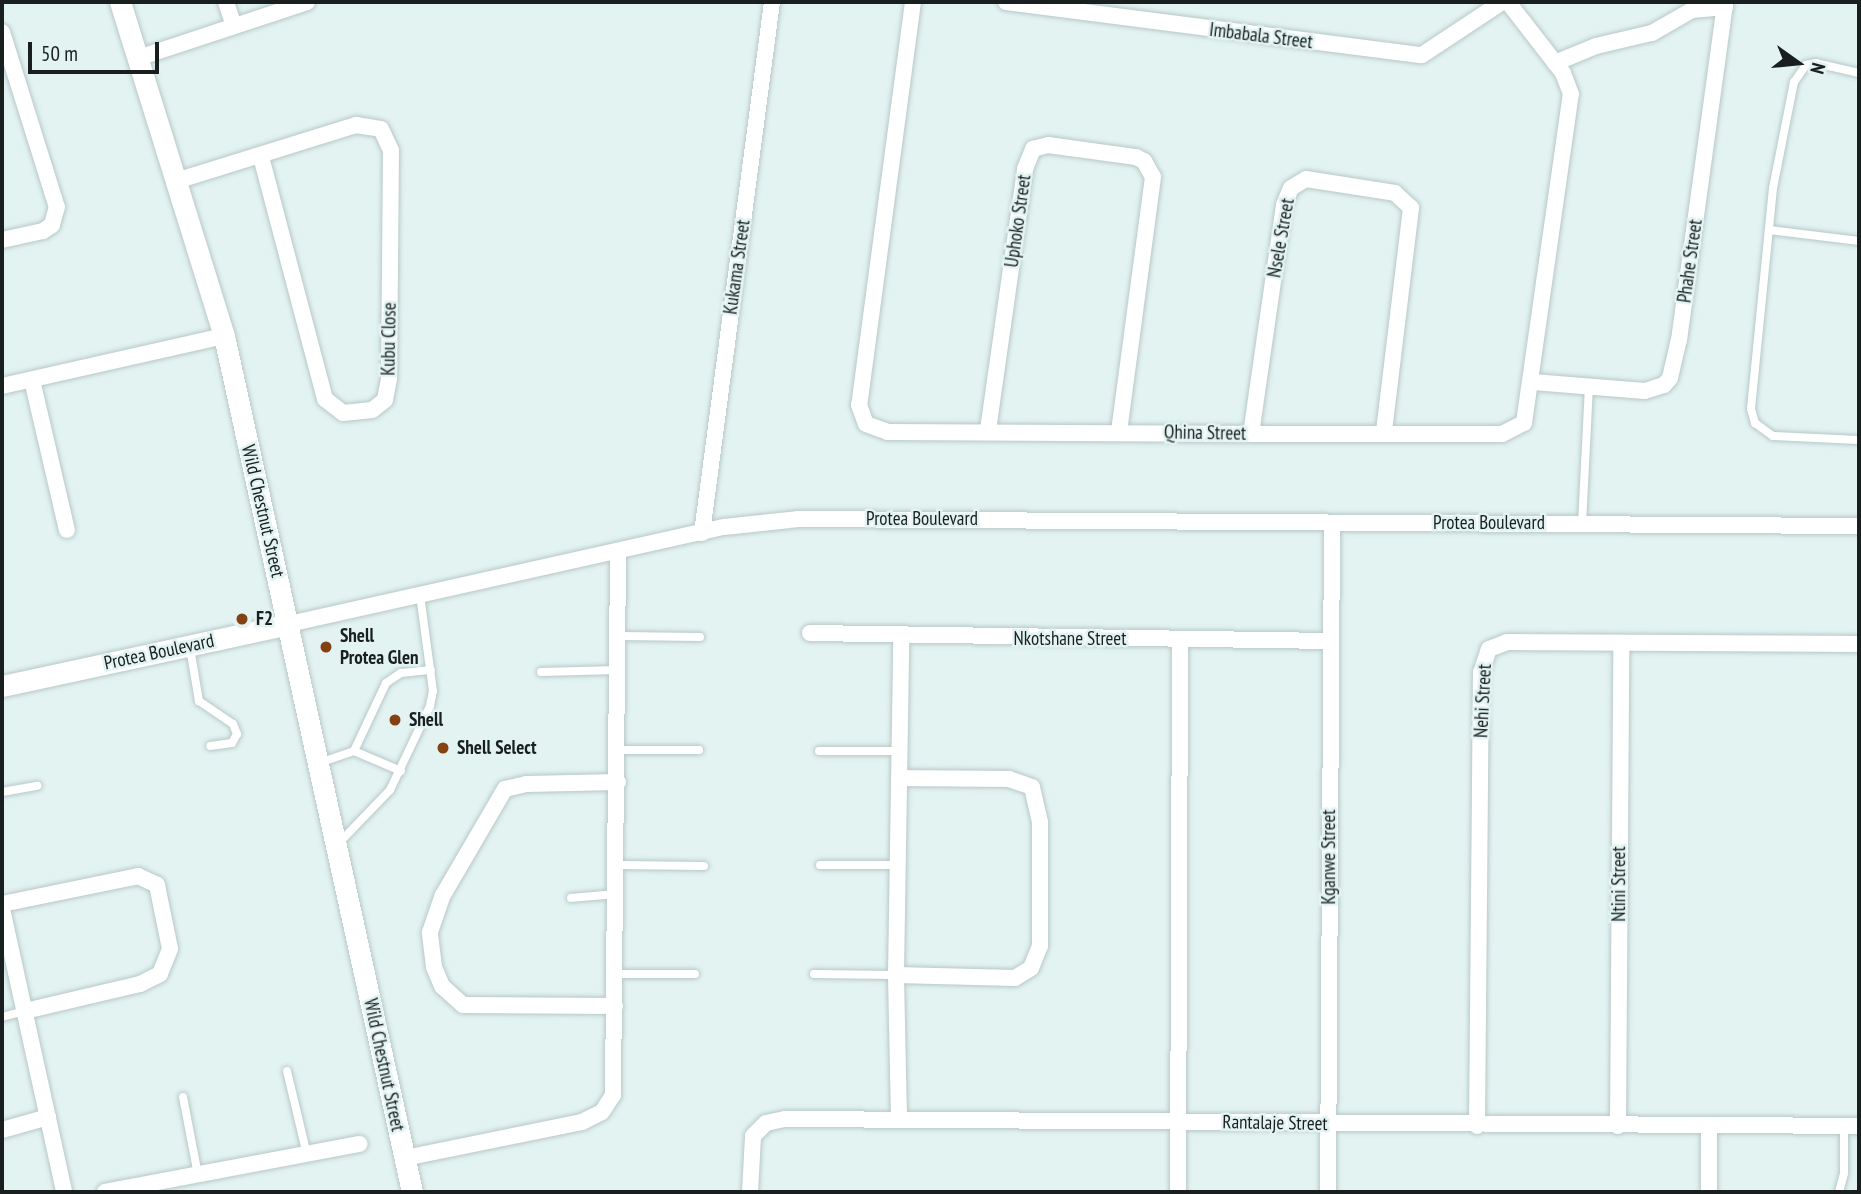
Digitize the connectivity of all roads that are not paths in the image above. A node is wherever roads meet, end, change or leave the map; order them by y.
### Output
1 (120, 2) edge
2 (226, 2) edge
3 (307, 2) edge
4 (772, 2) edge
5 (913, 2) edge
6 (1006, 2) edge
7 (1502, 2) edge
8 (1508, 2) edge
9 (1725, 4) edge
10 (233, 24) junction
11 (2, 32) edge
12 (138, 58) junction
13 (1555, 63) junction
14 (1859, 73) edge
15 (261, 157) junction
16 (176, 181) junction
17 (1769, 230) junction
18 (2, 240) edge
19 (1859, 241) edge
20 (224, 336) junction
21 (32, 380) junction
22 (1533, 382) junction
23 (2, 386) edge
24 (1589, 388) junction
25 (988, 430) junction
26 (1119, 431) junction
27 (1384, 432) junction
28 (1251, 434) junction
29 (1859, 440) edge
30 (1332, 523) junction
31 (1582, 524) junction
32 (1859, 526) edge
33 (66, 530) dead end
34 (702, 533) junction
35 (618, 551) junction
36 (420, 595) junction
37 (289, 624) junction
38 (810, 633) dead end
39 (620, 636) junction
40 (700, 637) dead end
41 (901, 638) junction
42 (1180, 640) junction
43 (1330, 641) junction
44 (1621, 643) junction
45 (1859, 644) edge
46 (189, 645) junction
47 (431, 670) junction
48 (618, 670) junction
49 (541, 672) dead end
50 (2, 686) edge
51 (209, 746) dead end
52 (618, 750) junction
53 (699, 750) dead end
54 (354, 751) junction
55 (819, 751) dead end
56 (898, 751) junction
57 (319, 763) junction
58 (401, 771) junction
59 (899, 779) junction
60 (618, 782) junction
61 (37, 786) dead end
62 (2, 792) edge
63 (336, 846) junction
64 (618, 865) junction
65 (820, 865) dead end
66 (898, 865) junction
67 (704, 866) dead end
68 (617, 894) junction
69 (571, 898) dead end
70 (2, 907) edge
71 (617, 974) junction
72 (695, 974) dead end
73 (814, 974) dead end
74 (896, 975) junction
75 (615, 1006) junction
76 (25, 1010) junction
77 (2, 1017) edge
78 (287, 1070) dead end
79 (183, 1097) dead end
80 (48, 1117) junction
81 (899, 1119) junction
82 (1179, 1122) junction
83 (1328, 1123) junction
84 (1709, 1125) junction
85 (1477, 1126) junction
86 (1618, 1126) junction
87 (1852, 1126) edge
88 (2, 1130) edge
89 (360, 1144) dead end
90 (307, 1154) junction
91 (405, 1158) junction
92 (198, 1175) junction
93 (64, 1192) edge
94 (105, 1192) edge
95 (412, 1192) edge
96 (750, 1192) edge
97 (1178, 1192) edge
98 (1328, 1192) edge
99 (1709, 1192) edge
100 (1839, 1192) edge

1 - 12 street, Wild Chestnut Street
2 - 10 street
3 - 10 street
4 - 34 street, Kukama Street
5 - 25 street, Qhina Street
6 - 7 street, Imbabala Street
8 - 13 street, Qhina Street
9 - 13 street
9 - 24 street, Phahe Street
10 - 12 street
11 - 18 street
12 - 16 street, Wild Chestnut Street
13 - 22 street, Qhina Street
14 - 17 lane
15 - 15 street, Kubu Close
15 - 16 street, Kubu Close
16 - 20 street, Wild Chestnut Street
17 - 19 lane
17 - 29 lane
20 - 21 street
20 - 37 street, Wild Chestnut Street
21 - 23 street
21 - 33 street
22 - 24 street, Phahe Street
22 - 27 street, Qhina Street
24 - 31 lane
25 - 26 street, Qhina Street
25 - 26 street, Uphoko Street
26 - 28 street, Qhina Street
27 - 28 street, Qhina Street
27 - 28 street, Nsele Street
30 - 31 street, Protea Boulevard
30 - 34 street, Protea Boulevard
30 - 43 street, Kganwe Street
31 - 32 street, Protea Boulevard
34 - 35 street, Protea Boulevard
35 - 36 street, Protea Boulevard
35 - 39 street
36 - 37 street, Protea Boulevard
36 - 47 lane
37 - 46 street, Protea Boulevard
37 - 57 street, Wild Chestnut Street
38 - 41 street, Nkotshane Street
39 - 40 lane
39 - 48 street
41 - 42 street, Nkotshane Street
41 - 56 street
42 - 43 street, Nkotshane Street
42 - 82 street
43 - 83 street, Kganwe Street
44 - 45 street, Nehi Street
44 - 85 street, Nehi Street
44 - 86 street, Ntini Street
46 - 50 street, Protea Boulevard
46 - 51 lane
47 - 54 lane
47 - 58 lane
48 - 49 lane
48 - 52 street
52 - 53 lane
52 - 60 street
54 - 57 lane
54 - 58 lane
55 - 56 lane
56 - 59 street
57 - 63 street, Wild Chestnut Street
58 - 63 lane
59 - 66 street
59 - 74 street
60 - 64 street
60 - 75 street
61 - 62 lane
63 - 91 street, Wild Chestnut Street
64 - 67 lane
64 - 68 street
65 - 66 lane
66 - 74 street
68 - 69 lane
68 - 71 street
70 - 76 street
70 - 76 street
71 - 72 lane
71 - 75 street
73 - 74 lane
74 - 81 street
75 - 91 street
76 - 77 lane
76 - 80 street
78 - 90 lane
79 - 92 lane
80 - 88 street
80 - 93 street
81 - 82 street, Rantalaje Street
81 - 96 street, Rantalaje Street
82 - 83 street, Rantalaje Street
82 - 97 street
83 - 85 street, Rantalaje Street
83 - 98 street, Kganwe Street
84 - 86 street, Rantalaje Street
84 - 87 street, Rantalaje Street
84 - 99 street
85 - 86 street, Rantalaje Street
87 - 100 lane
89 - 90 street
90 - 92 street
91 - 95 street, Wild Chestnut Street
92 - 94 street

